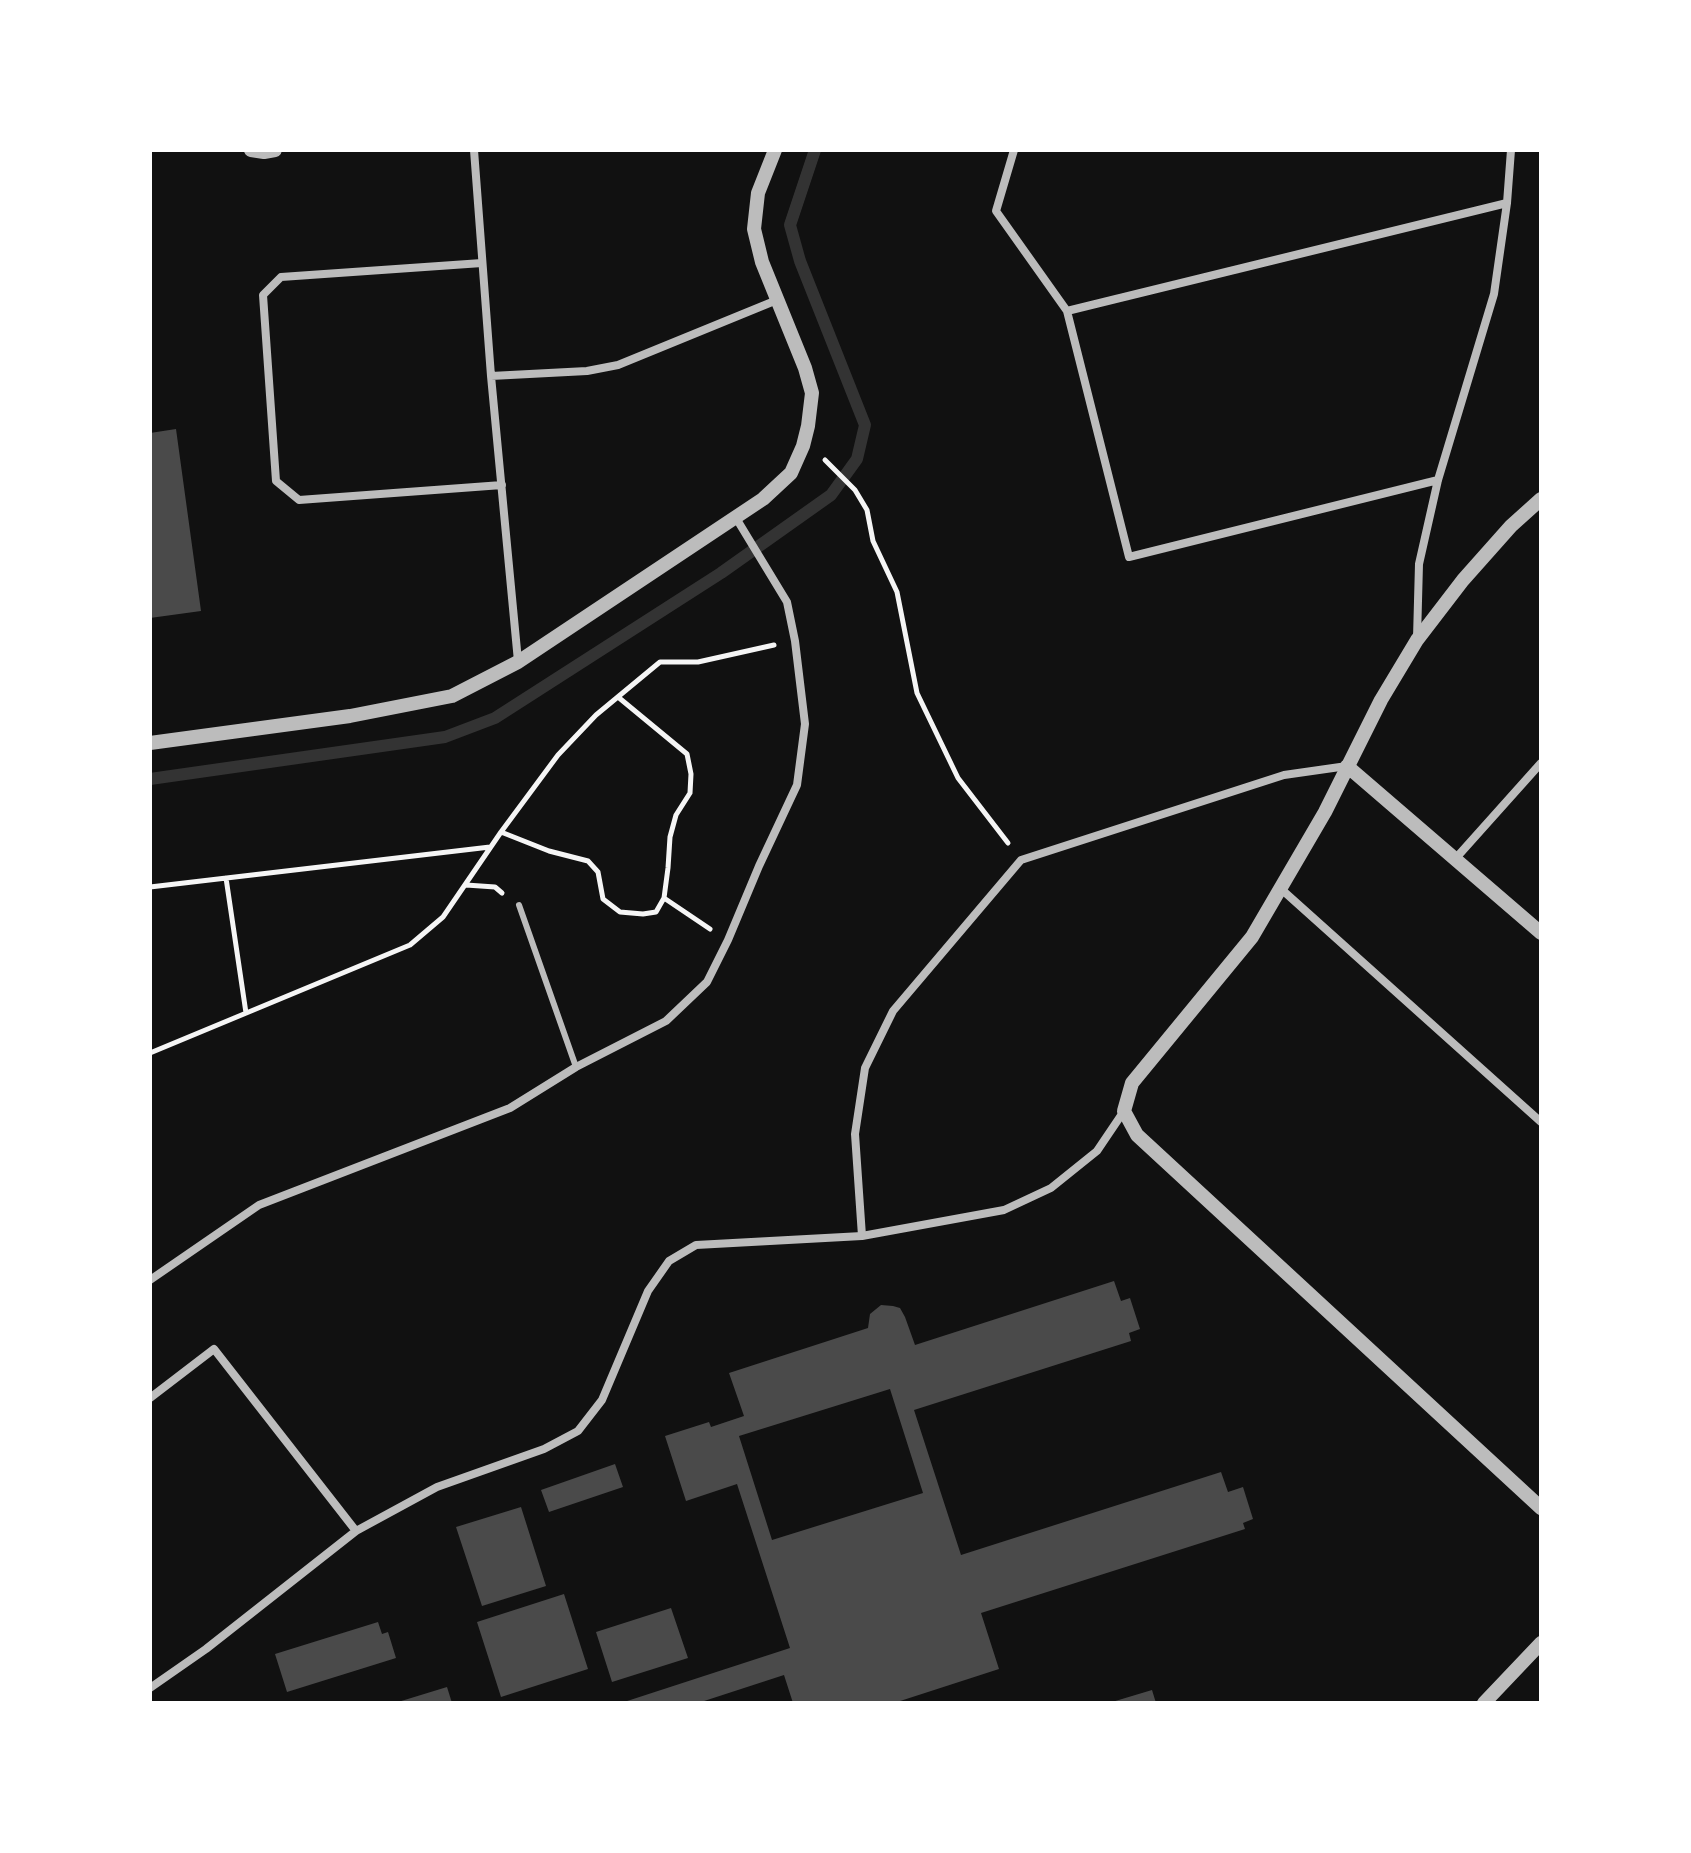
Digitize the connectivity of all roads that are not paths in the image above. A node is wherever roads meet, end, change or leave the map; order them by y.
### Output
1 (251, 150) edge
2 (275, 150) edge
3 (474, 150) edge
4 (775, 150) edge
5 (1014, 150) edge
6 (1511, 150) edge
7 (1507, 203) junction
8 (482, 263) junction
9 (777, 300) junction
10 (1067, 311) junction
11 (491, 376) junction
12 (1438, 480) junction
13 (502, 485) junction
14 (1541, 499) edge
15 (736, 518) junction
16 (1417, 640) junction
17 (518, 662) junction
18 (150, 743) edge
19 (1541, 763) edge
20 (1347, 766) junction
21 (1456, 858) junction
22 (1280, 888) junction
23 (519, 905) road end
24 (1541, 933) edge
25 (576, 1067) junction
26 (1124, 1111) junction
27 (1541, 1122) edge
28 (862, 1236) junction
29 (150, 1280) edge
30 (150, 1398) edge
31 (1541, 1508) edge
32 (356, 1531) junction
33 (1541, 1643) edge
34 (150, 1688) edge
35 (1484, 1703) edge

1 - 2 street
3 - 8 street
4 - 9 street
5 - 10 street
6 - 7 street
7 - 10 street
7 - 12 street
8 - 11 street
8 - 13 street
9 - 11 street
9 - 15 street
10 - 12 street
11 - 13 street
12 - 16 street
13 - 17 street
14 - 16 street
15 - 17 street
15 - 25 street
16 - 20 street
17 - 18 street
19 - 21 street
20 - 21 street
20 - 22 street
20 - 28 street
21 - 24 street
22 - 26 street
22 - 27 street
23 - 25 lane
25 - 29 street
26 - 28 street
26 - 31 street
28 - 32 street
30 - 32 street
32 - 34 street
33 - 35 street

